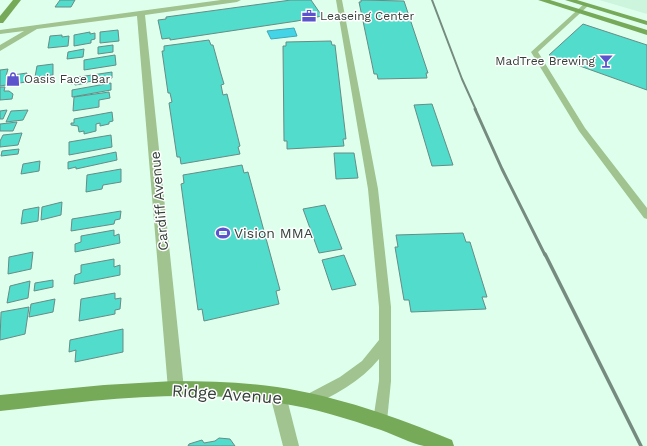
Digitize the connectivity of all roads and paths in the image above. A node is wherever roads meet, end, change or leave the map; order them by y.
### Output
1 (17, 0) edge
2 (239, 0) edge
3 (339, 0) edge
4 (542, 0) edge
5 (569, 0) edge
6 (586, 5) junction
7 (579, 12) junction
8 (141, 13) junction
9 (0, 21) edge
10 (647, 23) edge
11 (37, 27) junction
12 (0, 32) edge
13 (647, 33) edge
14 (0, 49) edge
15 (647, 215) edge
16 (384, 343) junction
17 (176, 389) junction
18 (278, 395) junction
19 (306, 402) junction
20 (0, 403) edge
21 (380, 421) junction
22 (291, 446) edge
23 (446, 446) edge

1 - 9 street
2 - 8 street
3 - 16 lane
4 - 7 street
5 - 6 street
6 - 7 lane
6 - 10 street
7 - 13 street
7 - 15 lane
8 - 11 street
8 - 17 street, Cardiff Avenue
11 - 12 street
11 - 14 street
16 - 19 lane
16 - 21 lane
17 - 18 street, Ridge Avenue
17 - 20 street, Ridge Avenue
18 - 19 street, Ridge Avenue
18 - 22 street
19 - 21 street, Ridge Avenue
21 - 23 street, Ridge Avenue

